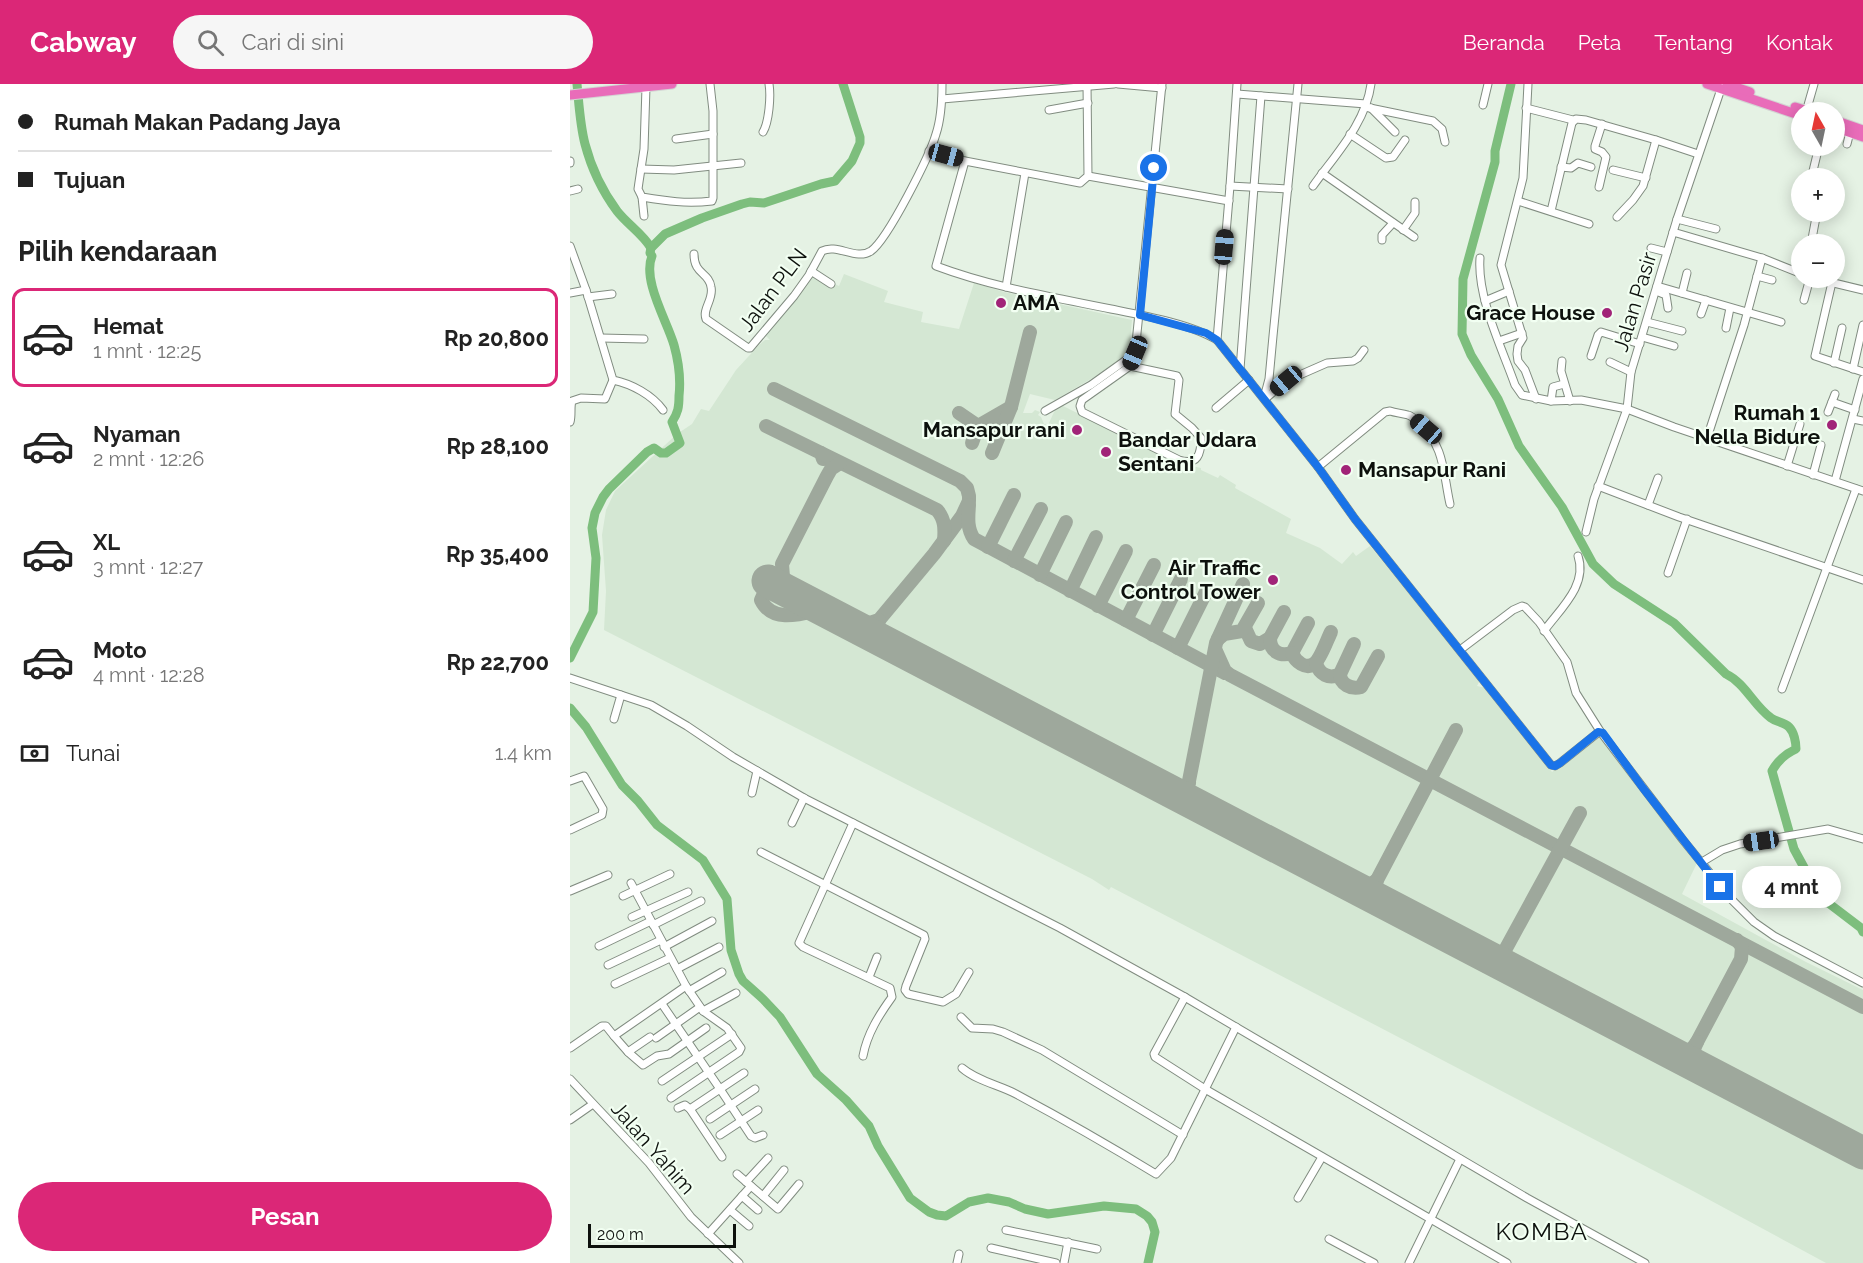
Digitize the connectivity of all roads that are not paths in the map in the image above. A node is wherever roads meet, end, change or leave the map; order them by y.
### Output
1 (624, 84) edge
2 (672, 84) edge
3 (710, 84) edge
4 (769, 84) edge
5 (942, 84) edge
6 (1087, 84) edge
7 (1116, 84) edge
8 (1237, 84) edge
9 (1298, 84) edge
10 (1371, 84) edge
11 (1488, 84) edge
12 (1528, 84) edge
13 (1707, 84) edge
14 (1814, 84) edge
15 (1162, 86) edge
16 (1724, 86) edge
17 (646, 87) junction
18 (597, 88) edge
19 (570, 90) edge
20 (1744, 90) edge
21 (1237, 94) junction
22 (570, 95) edge
23 (1261, 96) junction
24 (942, 99) junction
25 (1297, 99) junction
26 (1809, 102) edge
27 (1088, 103) junction
28 (1483, 105) dead end
29 (1368, 107) junction
30 (1791, 107) edge
31 (1526, 108) junction
32 (1049, 110) dead end
33 (1573, 120) junction
34 (1602, 124) junction
35 (1845, 124) edge
36 (1845, 130) edge
37 (1863, 130) edge
38 (763, 132) dead end
39 (1395, 132) dead end
40 (1850, 132) junction
41 (713, 134) junction
42 (1350, 134) junction
43 (1863, 137) edge
44 (676, 140) dead end
45 (1405, 140) dead end
46 (1656, 140) junction
47 (1445, 142) dead end
48 (1847, 144) dead end
49 (930, 151) junction
50 (1698, 154) junction
51 (965, 161) junction
52 (741, 163) dead end
53 (713, 166) junction
54 (1561, 167) junction
55 (1591, 167) dead end
56 (641, 169) junction
57 (1613, 170) dead end
58 (1025, 173) junction
59 (1322, 173) junction
60 (1088, 176) junction
61 (1646, 178) junction
62 (1230, 186) junction
63 (1313, 186) dead end
64 (1599, 187) dead end
65 (1152, 188) junction
66 (1254, 188) junction
67 (1288, 189) junction
68 (642, 197) junction
69 (1229, 201) junction
70 (1518, 201) junction
71 (1414, 202) dead end
72 (1551, 211) junction
73 (644, 216) dead end
74 (1617, 217) dead end
75 (1677, 219) junction
76 (1393, 223) junction
77 (1589, 224) dead end
78 (1716, 229) dead end
79 (1403, 230) junction
80 (1673, 232) junction
81 (1414, 237) dead end
82 (1382, 240) dead end
83 (570, 246) edge
84 (1651, 248) dead end
85 (1667, 252) junction
86 (694, 254) dead end
87 (1480, 258) dead end
88 (1762, 258) junction
89 (1791, 270) edge
90 (811, 272) junction
91 (1687, 273) dead end
92 (1757, 276) junction
93 (1772, 280) dead end
94 (831, 284) dead end
95 (1845, 284) edge
96 (1006, 287) junction
97 (1657, 288) junction
98 (1808, 288) edge
99 (1831, 288) edge
100 (1863, 290) edge
101 (1509, 291) junction
102 (570, 293) edge
103 (1682, 293) junction
104 (587, 294) junction
105 (612, 294) dead end
106 (1706, 300) junction
107 (1804, 300) dead end
108 (1485, 301) junction
109 (1668, 308) dead end
110 (1730, 308) junction
111 (1747, 312) junction
112 (1701, 314) dead end
113 (1140, 315) junction
114 (1647, 322) junction
115 (1781, 322) dead end
116 (1863, 325) edge
117 (1842, 327) dead end
118 (1726, 328) dead end
119 (1682, 331) dead end
120 (1522, 333) junction
121 (601, 339) junction
122 (644, 339) dead end
123 (1217, 340) junction
124 (1641, 340) junction
125 (1499, 341) junction
126 (1674, 346) dead end
127 (1364, 350) dead end
128 (1135, 353) junction
129 (1591, 356) dead end
130 (1562, 361) dead end
131 (1610, 362) dead end
132 (1834, 363) junction
133 (1130, 366) junction
134 (1240, 369) junction
135 (1853, 369) junction
136 (1631, 372) junction
137 (1863, 372) edge
138 (1863, 379) edge
139 (614, 380) junction
140 (1249, 380) junction
141 (1564, 384) junction
142 (1835, 394) dead end
143 (1264, 398) junction
144 (572, 399) edge
145 (1536, 399) junction
146 (1551, 401) junction
147 (1570, 401) junction
148 (1832, 402) junction
149 (1216, 408) dead end
150 (1627, 409) junction
151 (663, 410) dead end
152 (1855, 410) junction
153 (1045, 411) dead end
154 (1828, 412) dead end
155 (1853, 418) junction
156 (1863, 421) edge
157 (570, 422) edge
158 (1800, 424) dead end
159 (1707, 438) junction
160 (1821, 445) dead end
161 (1787, 466) junction
162 (1318, 467) junction
163 (1813, 475) junction
164 (1658, 478) dead end
165 (1835, 481) junction
166 (1598, 486) junction
167 (1860, 490) edge
168 (1450, 504) dead end
169 (1648, 505) junction
170 (1687, 519) junction
171 (1586, 532) dead end
172 (1578, 556) dead end
173 (1827, 568) junction
174 (1668, 573) dead end
175 (1863, 580) edge
176 (1544, 631) junction
177 (1460, 650) junction
178 (570, 678) edge
179 (1782, 690) dead end
180 (621, 695) junction
181 (614, 719) dead end
182 (1600, 731) junction
183 (757, 771) junction
184 (570, 782) edge
185 (752, 793) dead end
186 (804, 798) junction
187 (792, 823) dead end
188 (853, 823) junction
189 (570, 830) edge
190 (1863, 839) edge
191 (761, 852) dead end
192 (1702, 862) junction
193 (670, 874) dead end
194 (608, 875) dead end
195 (825, 886) junction
196 (633, 887) junction
197 (570, 891) edge
198 (688, 891) dead end
199 (623, 896) dead end
200 (701, 902) dead end
201 (646, 912) junction
202 (632, 917) dead end
203 (712, 921) dead end
204 (652, 923) junction
205 (663, 943) junction
206 (599, 946) dead end
207 (719, 946) dead end
208 (877, 957) dead end
209 (670, 958) junction
210 (608, 965) dead end
211 (677, 969) junction
212 (722, 972) dead end
213 (969, 972) dead end
214 (869, 977) junction
215 (1863, 983) edge
216 (615, 984) dead end
217 (688, 988) junction
218 (736, 993) dead end
219 (1185, 997) junction
220 (662, 1004) junction
221 (702, 1009) junction
222 (961, 1017) dead end
223 (675, 1024) junction
224 (1236, 1027) junction
225 (706, 1028) dead end
226 (732, 1034) junction
227 (614, 1036) junction
228 (686, 1041) junction
229 (570, 1048) edge
230 (628, 1052) junction
231 (698, 1056) junction
232 (863, 1056) dead end
233 (962, 1068) dead end
234 (709, 1073) junction
235 (744, 1073) dead end
236 (570, 1079) edge
237 (662, 1081) dead end
238 (720, 1089) junction
239 (755, 1089) dead end
240 (1205, 1089) junction
241 (671, 1098) dead end
242 (593, 1104) junction
243 (730, 1106) junction
244 (678, 1108) dead end
245 (690, 1109) junction
246 (758, 1110) dead end
247 (710, 1119) dead end
248 (570, 1120) edge
249 (741, 1122) junction
250 (720, 1135) dead end
251 (763, 1135) dead end
252 (1183, 1135) junction
253 (722, 1157) dead end
254 (1322, 1157) junction
255 (768, 1158) dead end
256 (1460, 1159) junction
257 (784, 1170) dead end
258 (737, 1174) dead end
259 (748, 1184) junction
260 (799, 1184) dead end
261 (742, 1196) junction
262 (763, 1196) junction
263 (1298, 1198) dead end
264 (730, 1210) junction
265 (758, 1210) dead end
266 (1430, 1220) junction
267 (749, 1226) dead end
268 (1006, 1230) dead end
269 (708, 1234) junction
270 (1329, 1239) dead end
271 (1068, 1242) junction
272 (991, 1248) dead end
273 (1097, 1249) dead end
274 (959, 1254) dead end
275 (739, 1263) edge
276 (957, 1263) edge
277 (1056, 1263) edge
278 (1064, 1263) edge
279 (1374, 1263) edge
280 (1409, 1263) edge
281 (1507, 1263) edge
282 (1645, 1263) edge

1 - 18 highway
2 - 17 highway
3 - 41 street
4 - 38 street
5 - 24 street, Jalan PLN
6 - 7 street
6 - 24 street
6 - 27 street
7 - 15 street
8 - 21 street
9 - 25 street
10 - 29 street
11 - 28 street
12 - 31 street
13 - 16 highway
14 - 26 street
15 - 65 street
16 - 20 highway
16 - 50 street, Jalan Pasir
17 - 18 highway
17 - 56 street
18 - 19 highway
18 - 22 highway
20 - 30 highway
21 - 23 street
21 - 62 street
23 - 25 street
23 - 66 street
24 - 49 street, Jalan PLN
25 - 29 street
25 - 67 street
27 - 32 street
27 - 60 street
29 - 39 street
29 - 42 street
29 - 47 street
31 - 33 street
31 - 70 street
33 - 34 street
33 - 54 street
34 - 46 street
34 - 64 street
35 - 37 highway
36 - 40 highway
40 - 43 highway
40 - 48 street
41 - 44 street
41 - 53 street
42 - 45 street
42 - 59 street
46 - 50 street
46 - 61 street
49 - 51 street
49 - 90 street, Jalan PLN
50 - 75 street, Jalan Pasir
51 - 58 street
51 - 96 street
52 - 53 street
53 - 56 street
53 - 68 street
54 - 55 street
54 - 72 street
56 - 68 street
57 - 61 street
58 - 60 street
58 - 96 street
59 - 63 street
59 - 76 street
60 - 65 street
61 - 74 street
62 - 66 street
62 - 69 street
65 - 69 street
65 - 113 street
66 - 67 street
66 - 134 street
67 - 143 street
68 - 73 street
69 - 123 street
70 - 72 street
70 - 101 street
71 - 79 street
72 - 77 street
75 - 78 street
75 - 80 street, Jalan Pasir
76 - 79 street
76 - 82 street
79 - 81 street
80 - 85 street, Jalan Pasir
80 - 88 street
83 - 104 street
84 - 85 street
85 - 97 street, Jalan Pasir
86 - 90 street, Jalan PLN
87 - 108 street
88 - 89 street
88 - 92 street
90 - 94 street
91 - 103 street
92 - 93 street
92 - 111 street
95 - 100 street
96 - 113 street
97 - 103 street
97 - 109 street
97 - 114 street, Jalan Pasir
98 - 107 street
99 - 132 street
101 - 108 street
101 - 120 street
102 - 104 street
103 - 106 street
104 - 105 street
104 - 121 street
106 - 110 street
106 - 112 street
108 - 125 street
110 - 111 street
110 - 118 street
111 - 115 street
111 - 159 street
113 - 123 street
113 - 128 street
114 - 119 street
114 - 124 street, Jalan Pasir
116 - 135 street
117 - 132 street
120 - 125 street
120 - 145 street
121 - 122 street
121 - 139 street
123 - 134 street
124 - 126 street
124 - 129 street
124 - 136 street, Jalan Pasir
125 - 145 street
127 - 143 street
128 - 133 street
128 - 153 street
130 - 141 street
131 - 136 street
132 - 135 street
133 - 133 street
134 - 140 street
135 - 137 street
136 - 150 street, Jalan Pasir
138 - 152 street
139 - 144 street
139 - 151 street
140 - 143 street
140 - 149 street
141 - 146 street
141 - 147 street
142 - 148 street
143 - 162 street
144 - 157 street
145 - 146 street
146 - 147 street
147 - 150 street
148 - 152 street
148 - 154 street
150 - 159 street
150 - 166 street, Jalan Pasir
152 - 155 street
155 - 156 street
155 - 165 street
158 - 161 street
159 - 161 street
160 - 163 street
161 - 163 street
162 - 168 street
162 - 177 street
163 - 165 street
164 - 169 street
165 - 167 street
166 - 169 street
166 - 171 street, Jalan Pasir
167 - 173 street
169 - 170 street
170 - 173 street
170 - 174 street
172 - 176 street
173 - 175 street
173 - 179 street
176 - 177 street
176 - 182 street
177 - 182 street
178 - 180 street
180 - 181 street
180 - 183 street
182 - 192 street
183 - 185 street
183 - 186 street
184 - 189 street
186 - 187 street
186 - 188 street
188 - 195 street
188 - 219 street
190 - 192 street
191 - 195 street
192 - 215 street
193 - 196 street
194 - 197 street
195 - 213 street
195 - 214 street
196 - 199 street
196 - 201 street
198 - 201 street
200 - 204 street
201 - 202 street
201 - 204 street
203 - 205 street
204 - 205 street
204 - 206 street
205 - 209 street
205 - 210 street
207 - 211 street
208 - 214 street
209 - 211 street
209 - 216 street
211 - 217 street
212 - 217 street
214 - 232 street
217 - 220 street
217 - 221 street
218 - 221 street
219 - 224 street
219 - 240 street
220 - 223 street
220 - 227 street
221 - 223 street
221 - 226 street
222 - 252 street
223 - 228 street
223 - 230 street
224 - 240 street
224 - 256 street
225 - 228 street
226 - 231 street
226 - 234 street
227 - 229 street
227 - 230 street
228 - 230 street
228 - 231 street
231 - 234 street
231 - 237 street
233 - 252 street
234 - 238 street
234 - 241 street
235 - 238 street
236 - 242 street, Jalan Yahim
238 - 243 street
238 - 245 street
239 - 243 street
240 - 252 street
240 - 254 street
242 - 248 street
242 - 269 street, Jalan Yahim
243 - 247 street
243 - 249 street
244 - 245 street
245 - 253 street
246 - 249 street
249 - 250 street
249 - 251 street
254 - 263 street
254 - 266 street
255 - 259 street
256 - 266 street
256 - 282 street
257 - 262 street
258 - 259 street
259 - 261 street
259 - 262 street
260 - 262 street
261 - 264 street
261 - 265 street
264 - 267 street
264 - 269 street
266 - 280 street
266 - 281 street
268 - 271 street
269 - 275 street, Jalan Yahim
270 - 279 street
271 - 273 street
271 - 278 street
272 - 277 street
274 - 276 street

